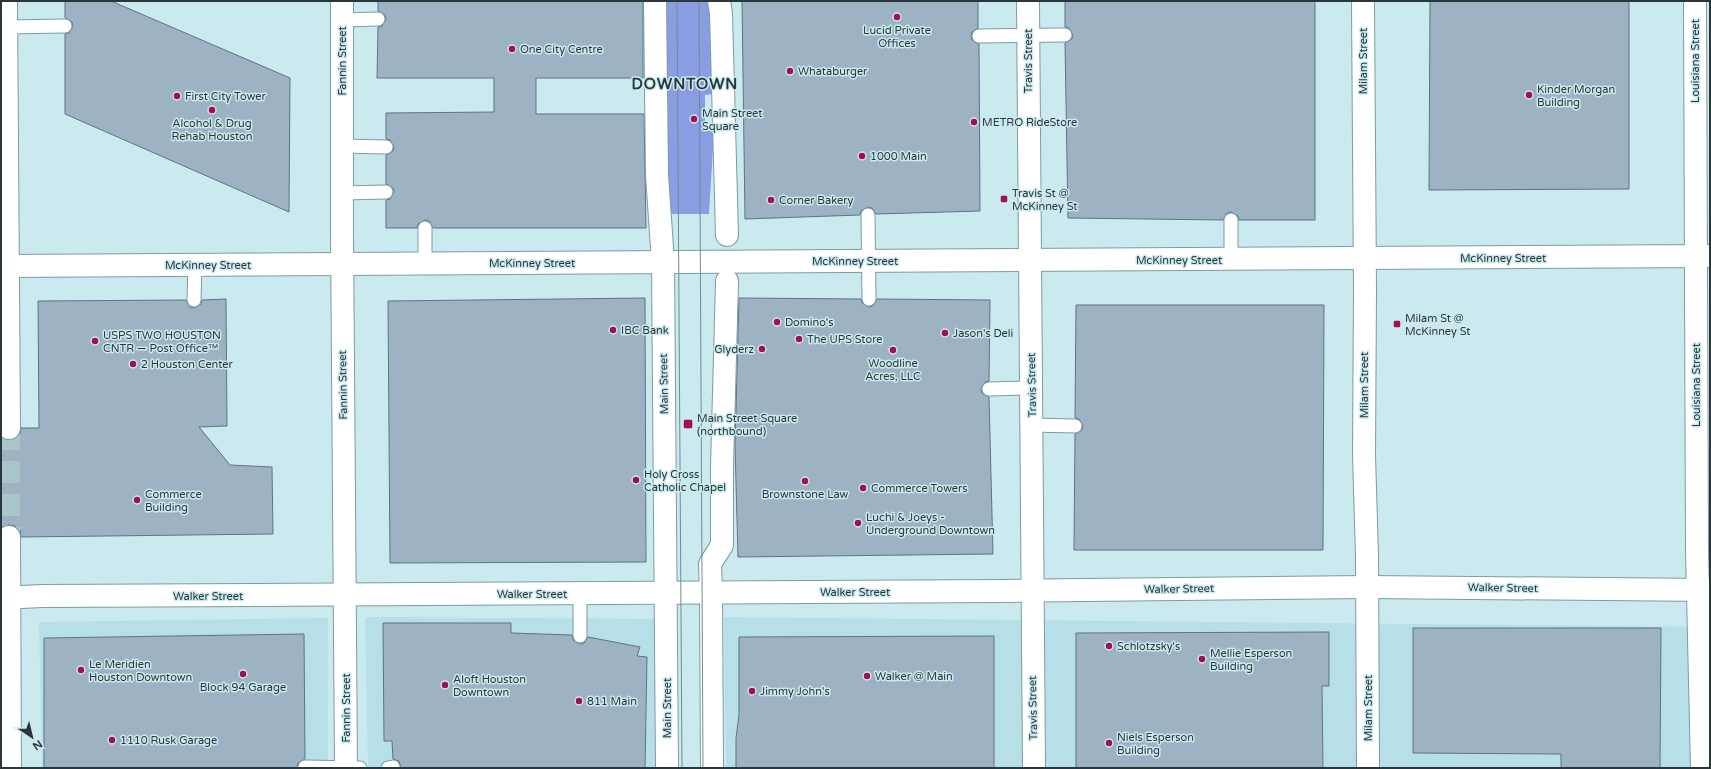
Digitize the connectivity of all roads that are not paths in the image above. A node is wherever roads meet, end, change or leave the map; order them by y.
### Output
1 (6, 1) edge
2 (655, 1) edge
3 (719, 1) edge
4 (1028, 1) edge
5 (1363, 1) edge
6 (1695, 1) edge
7 (342, 10) edge
8 (378, 19) dead end
9 (65, 26) dead end
10 (6, 28) junction
11 (1065, 35) dead end
12 (978, 36) dead end
13 (1028, 36) junction
14 (342, 146) junction
15 (386, 147) dead end
16 (386, 192) dead end
17 (342, 193) junction
18 (868, 215) dead end
19 (1231, 220) dead end
20 (425, 228) dead end
21 (727, 235) dead end
22 (1702, 257) edge
23 (1365, 258) junction
24 (1231, 259) junction
25 (1030, 260) junction
26 (868, 261) junction
27 (663, 262) junction
28 (342, 264) junction
29 (425, 264) junction
30 (195, 265) junction
31 (5, 266) edge
32 (727, 281) dead end
33 (869, 299) dead end
34 (194, 300) dead end
35 (1032, 388) junction
36 (989, 389) dead end
37 (1032, 425) junction
38 (1075, 426) dead end
39 (9, 428) tunnel mouth
40 (9, 537) tunnel mouth
41 (1367, 587) junction
42 (1704, 590) edge
43 (1032, 591) junction
44 (666, 593) junction
45 (711, 593) junction
46 (580, 594) junction
47 (345, 595) junction
48 (5, 598) edge
49 (580, 636) dead end
50 (305, 767) dead end
51 (10, 768) edge
52 (346, 768) edge
53 (360, 768) edge
54 (667, 768) edge
55 (712, 768) edge
56 (1034, 768) edge
57 (1368, 768) edge
58 (1702, 768) edge

1 - 10 main road
2 - 27 main road, Main Street
3 - 21 main road
4 - 13 main road, Travis Street
5 - 23 main road, Milam Street
6 - 22 main road, Louisiana Street
7 - 8 lane
7 - 14 main road, Fannin Street
9 - 10 lane
10 - 31 main road
11 - 13 lane
12 - 13 lane
13 - 25 main road, Travis Street
14 - 15 lane
14 - 17 main road, Fannin Street
16 - 17 lane
17 - 28 main road, Fannin Street
18 - 26 lane
19 - 24 lane
20 - 29 lane
22 - 23 main road, McKinney Street
22 - 42 main road, Louisiana Street
23 - 24 main road, McKinney Street
23 - 41 main road, Milam Street
24 - 25 main road, McKinney Street
25 - 26 main road, McKinney Street
25 - 35 main road, Travis Street
26 - 27 main road, McKinney Street
26 - 33 lane
27 - 29 main road, McKinney Street
27 - 44 main road, Main Street
28 - 29 main road, McKinney Street
28 - 30 main road, McKinney Street
28 - 47 main road, Fannin Street
30 - 31 main road, McKinney Street
30 - 34 lane
31 - 39 main road
32 - 45 main road
35 - 36 lane
35 - 37 main road, Travis Street
37 - 38 lane
37 - 43 main road, Travis Street
40 - 48 main road
41 - 42 main road, Walker Street
41 - 43 main road, Walker Street
41 - 57 main road, Milam Street
42 - 58 main road, Louisiana Street
43 - 45 main road, Walker Street
43 - 56 main road, Travis Street
44 - 45 main road, Walker Street
44 - 46 main road, Walker Street
44 - 54 main road, Main Street
45 - 55 main road
46 - 47 main road, Walker Street
46 - 49 lane
47 - 48 main road, Walker Street
47 - 52 main road, Fannin Street
48 - 51 main road
50 - 52 lane
52 - 53 lane

